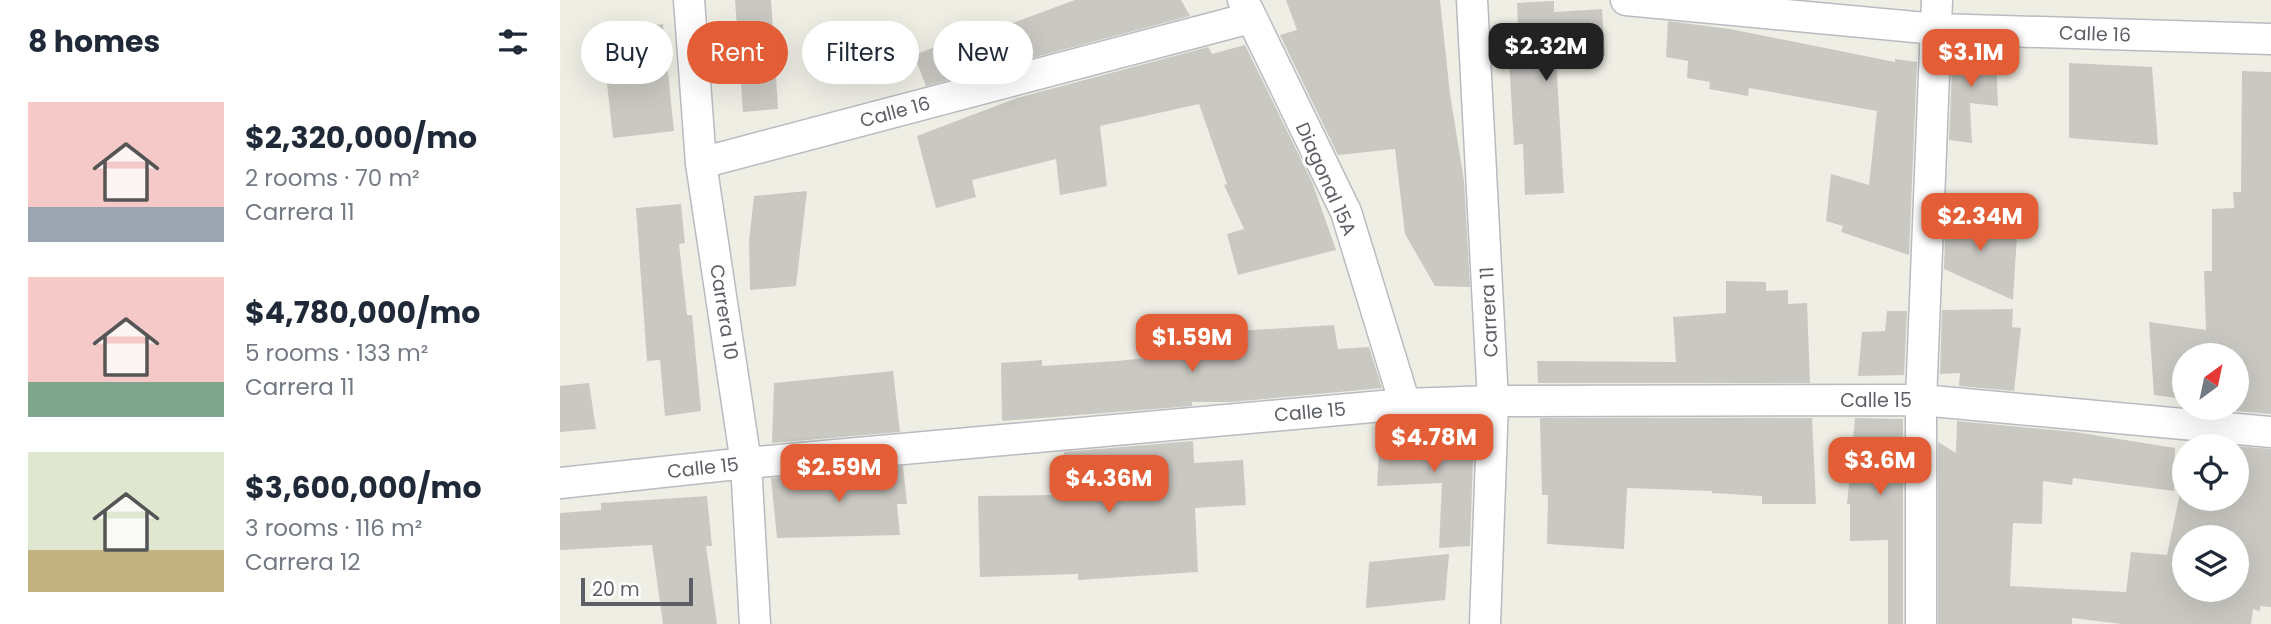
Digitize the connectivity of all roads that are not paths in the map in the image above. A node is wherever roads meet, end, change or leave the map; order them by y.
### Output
1 (689, 0) edge
2 (1472, 0) edge
3 (1626, 0) edge
4 (1246, 9) edge
5 (1936, 14) edge
6 (2271, 39) edge
7 (701, 163) junction
8 (1922, 400) junction
9 (1493, 401) junction
10 (1405, 404) junction
11 (2271, 432) edge
12 (746, 463) junction
13 (560, 483) edge
14 (755, 624) edge
15 (1485, 624) edge
16 (1921, 624) edge

1 - 7 street, Carrera 10
2 - 9 street, Carrera 11
3 - 5 street, Calle 16
4 - 7 street, Calle 16
4 - 10 street, Diagonal 15A
5 - 6 street, Calle 16
5 - 8 street
7 - 12 street, Carrera 10
8 - 9 street, Calle 15
8 - 11 street, Calle 15
8 - 16 street
9 - 10 street, Calle 15
9 - 15 street, Carrera 11
10 - 12 street, Calle 15
12 - 13 street, Calle 15
12 - 14 street, Carrera 10

